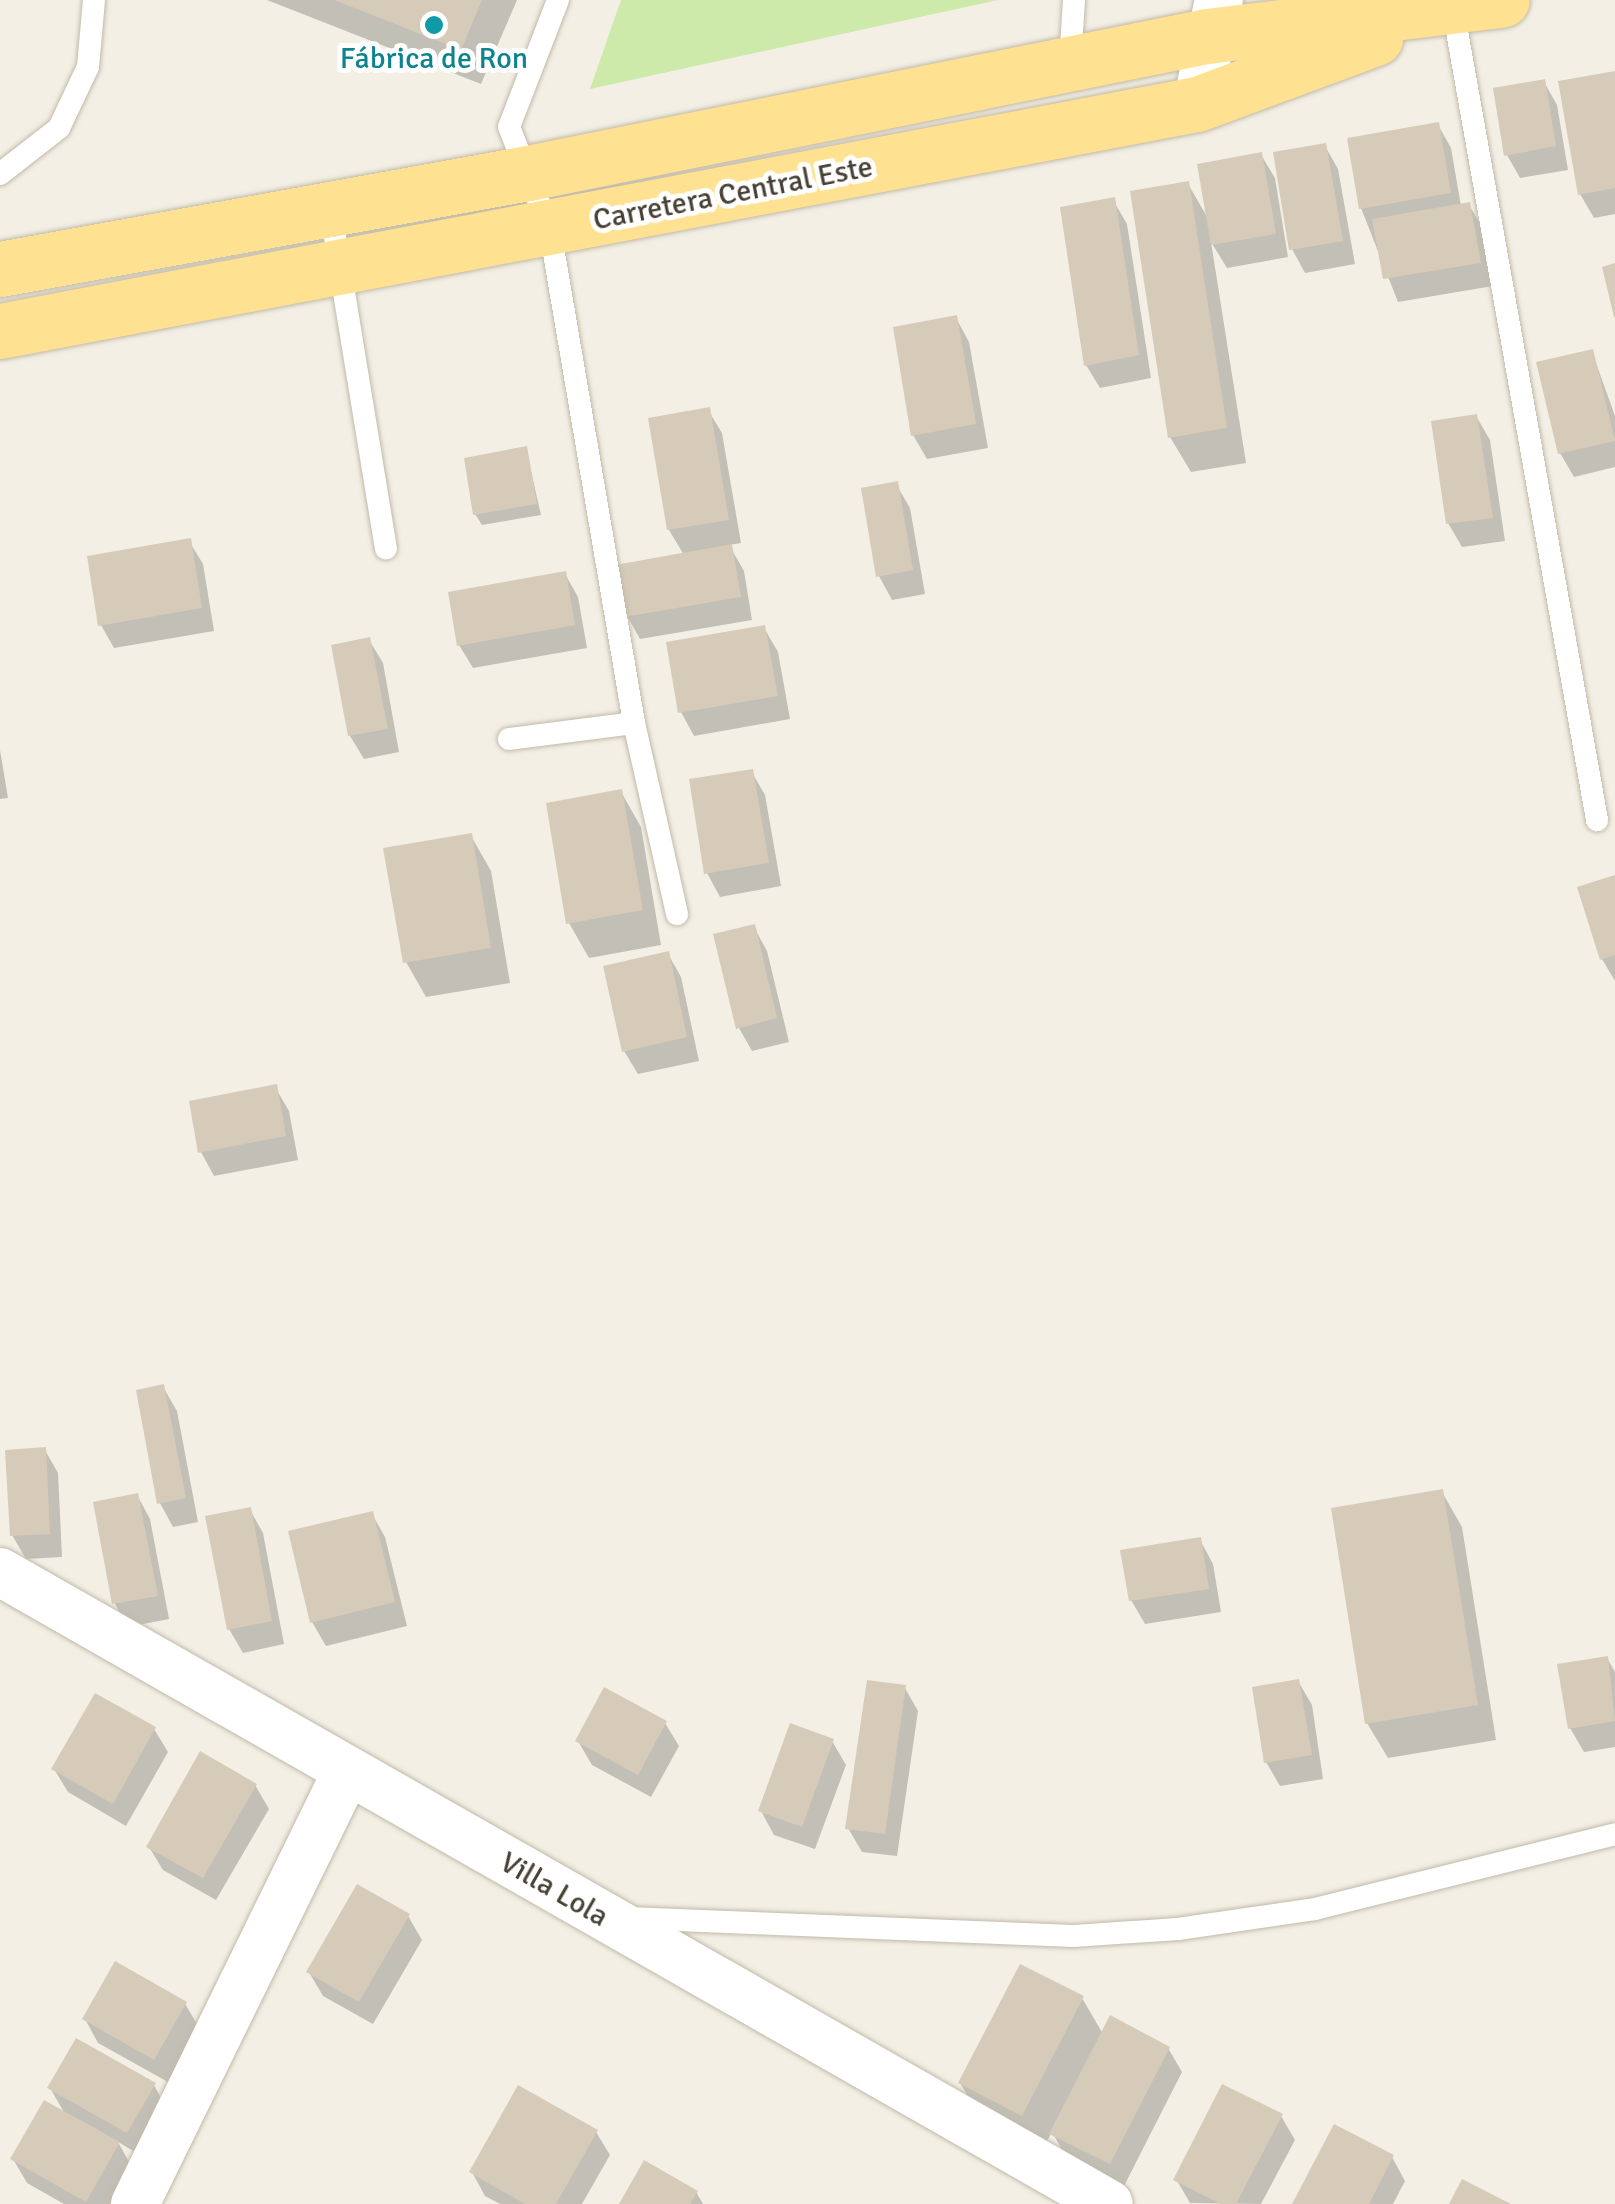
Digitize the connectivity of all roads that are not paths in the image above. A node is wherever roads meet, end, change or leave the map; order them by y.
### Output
1 (94, 0) edge
2 (558, 0) edge
3 (1074, 0) edge
4 (1478, 5) edge
5 (1213, 18) edge
6 (1070, 62) junction
7 (1198, 104) junction
8 (0, 174) edge
9 (523, 174) junction
10 (330, 206) junction
11 (550, 230) junction
12 (341, 268) junction
13 (0, 269) edge
14 (0, 331) edge
15 (386, 548) dead end
16 (634, 723) junction
17 (509, 739) dead end
18 (1597, 820) dead end
19 (677, 914) dead end
20 (0, 1572) edge
21 (347, 1770) junction
22 (1615, 1834) edge
23 (600, 1917) junction
24 (136, 2204) edge
25 (1110, 2204) edge

1 - 8 lane
2 - 9 lane
3 - 6 lane
4 - 5 main road, Carretera Central Este
4 - 7 main road, Carretera Central Este
4 - 18 lane
5 - 6 main road, Carretera Central Este
5 - 7 street
6 - 9 main road, Carretera Central Este
7 - 11 main road, Carretera Central Este
9 - 10 main road, Carretera Central Este
9 - 11 lane
10 - 12 lane
10 - 13 main road, Carretera Central Este
11 - 12 main road, Carretera Central Este
11 - 16 lane
12 - 14 main road, Carretera Central Este
12 - 15 lane
16 - 17 lane
16 - 19 lane
20 - 21 street, Villa Lola
21 - 23 street, Villa Lola
21 - 24 street
22 - 23 lane
23 - 25 street, Villa Lola

